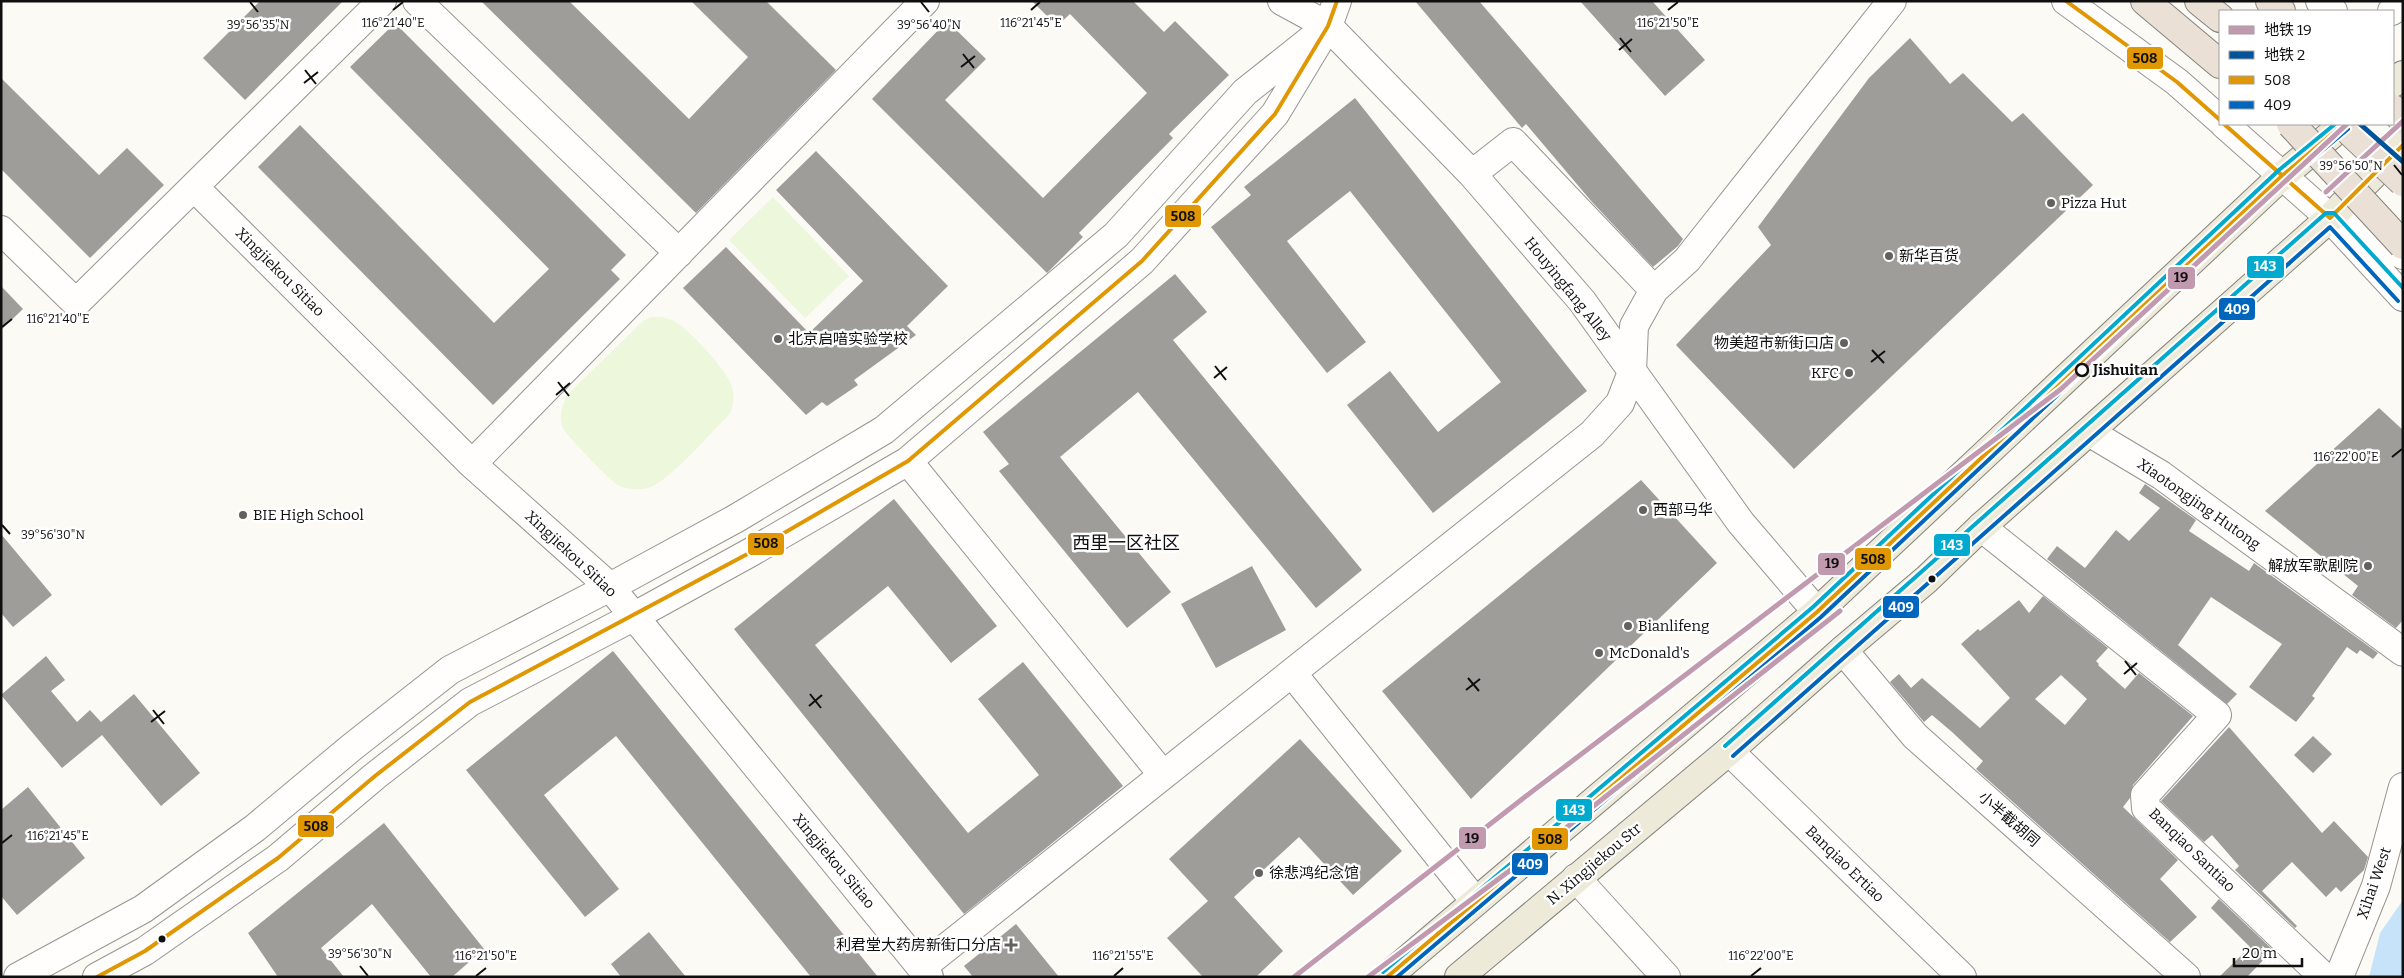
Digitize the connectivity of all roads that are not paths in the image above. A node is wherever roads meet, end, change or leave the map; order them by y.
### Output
1 (416, 1) edge
2 (925, 1) edge
3 (1282, 1) edge
4 (1337, 1) edge
5 (1892, 1) edge
6 (2066, 1) edge
7 (2144, 1) edge
8 (2199, 1) edge
9 (2270, 1) edge
10 (2320, 1) edge
11 (2402, 1) edge
12 (377, 3) edge
13 (2280, 10) edge
14 (2332, 10) edge
15 (2393, 10) edge
16 (2219, 17) edge
17 (1328, 26) junction
18 (2219, 63) edge
19 (2394, 65) edge
20 (2403, 74) edge
21 (2394, 110) edge
22 (2219, 119) edge
23 (2403, 120) edge
24 (2225, 125) edge
25 (2292, 125) edge
26 (2342, 125) edge
27 (2344, 125) edge
28 (2403, 145) edge
29 (1472, 174) junction
30 (2282, 176) junction
31 (2403, 182) edge
32 (195, 188) junction
33 (2330, 218) junction
34 (1, 230) edge
35 (2403, 245) edge
36 (679, 253) junction
37 (2403, 255) edge
38 (1654, 290) junction
39 (2403, 297) edge
40 (1632, 372) junction
41 (2089, 432) junction
42 (908, 460) junction
43 (472, 464) junction
44 (1981, 527) junction
45 (610, 587) junction
46 (1817, 612) junction
47 (633, 617) junction
48 (1843, 650) junction
49 (2403, 652) edge
50 (1292, 673) junction
51 (1729, 751) junction
52 (1163, 775) junction
53 (2403, 787) edge
54 (1576, 878) junction
55 (1475, 901) junction
56 (925, 972) edge
57 (18, 977) edge
58 (97, 977) edge
59 (1387, 977) edge
60 (1459, 977) edge
61 (1666, 977) edge
62 (1962, 977) edge
63 (2186, 977) edge
64 (2324, 977) edge
65 (2338, 977) edge

1 - 36 street
2 - 36 street
3 - 17 street, Houyingfang Alley
4 - 17 street
5 - 38 street
6 - 22 street
7 - 18 highway
8 - 16 highway
9 - 13 highway
10 - 14 street
11 - 15 street
12 - 32 street
17 - 29 street, Houyingfang Alley
17 - 42 street
17 - 45 street
19 - 20 street
21 - 23 highway
24 - 30 street
25 - 35 highway, bridge
26 - 30 main road
27 - 31 highway, bridge
28 - 33 main road, N. Xingjiekou Str
29 - 38 street
29 - 40 street, Houyingfang Alley
30 - 33 street
30 - 46 main road
32 - 34 street
32 - 43 street, Xingjiekou Sitiao
33 - 37 street
33 - 39 street
33 - 41 main road, N. Xingjiekou Str
36 - 43 street
38 - 40 street
40 - 46 street, Houyingfang Alley
40 - 50 street
41 - 44 main road, N. Xingjiekou Str
41 - 49 street, Xiaotongjing Hutong
42 - 47 street
42 - 52 street
43 - 45 street, Xingjiekou Sitiao
44 - 48 main road, N. Xingjiekou Str
44 - 64 street, Banqiao Santiao
45 - 47 street, Xingjiekou Sitiao
45 - 57 street
46 - 55 main road
47 - 56 street, Xingjiekou Sitiao
47 - 58 street
48 - 51 main road, N. Xingjiekou Str
48 - 63 street, 小半截胡同
50 - 52 street
50 - 55 street
51 - 54 main road, N. Xingjiekou Str
51 - 62 street, Banqiao Ertiao
52 - 56 street
53 - 65 street, Xihai West
54 - 60 main road, N. Xingjiekou Str
54 - 61 street
55 - 59 main road

